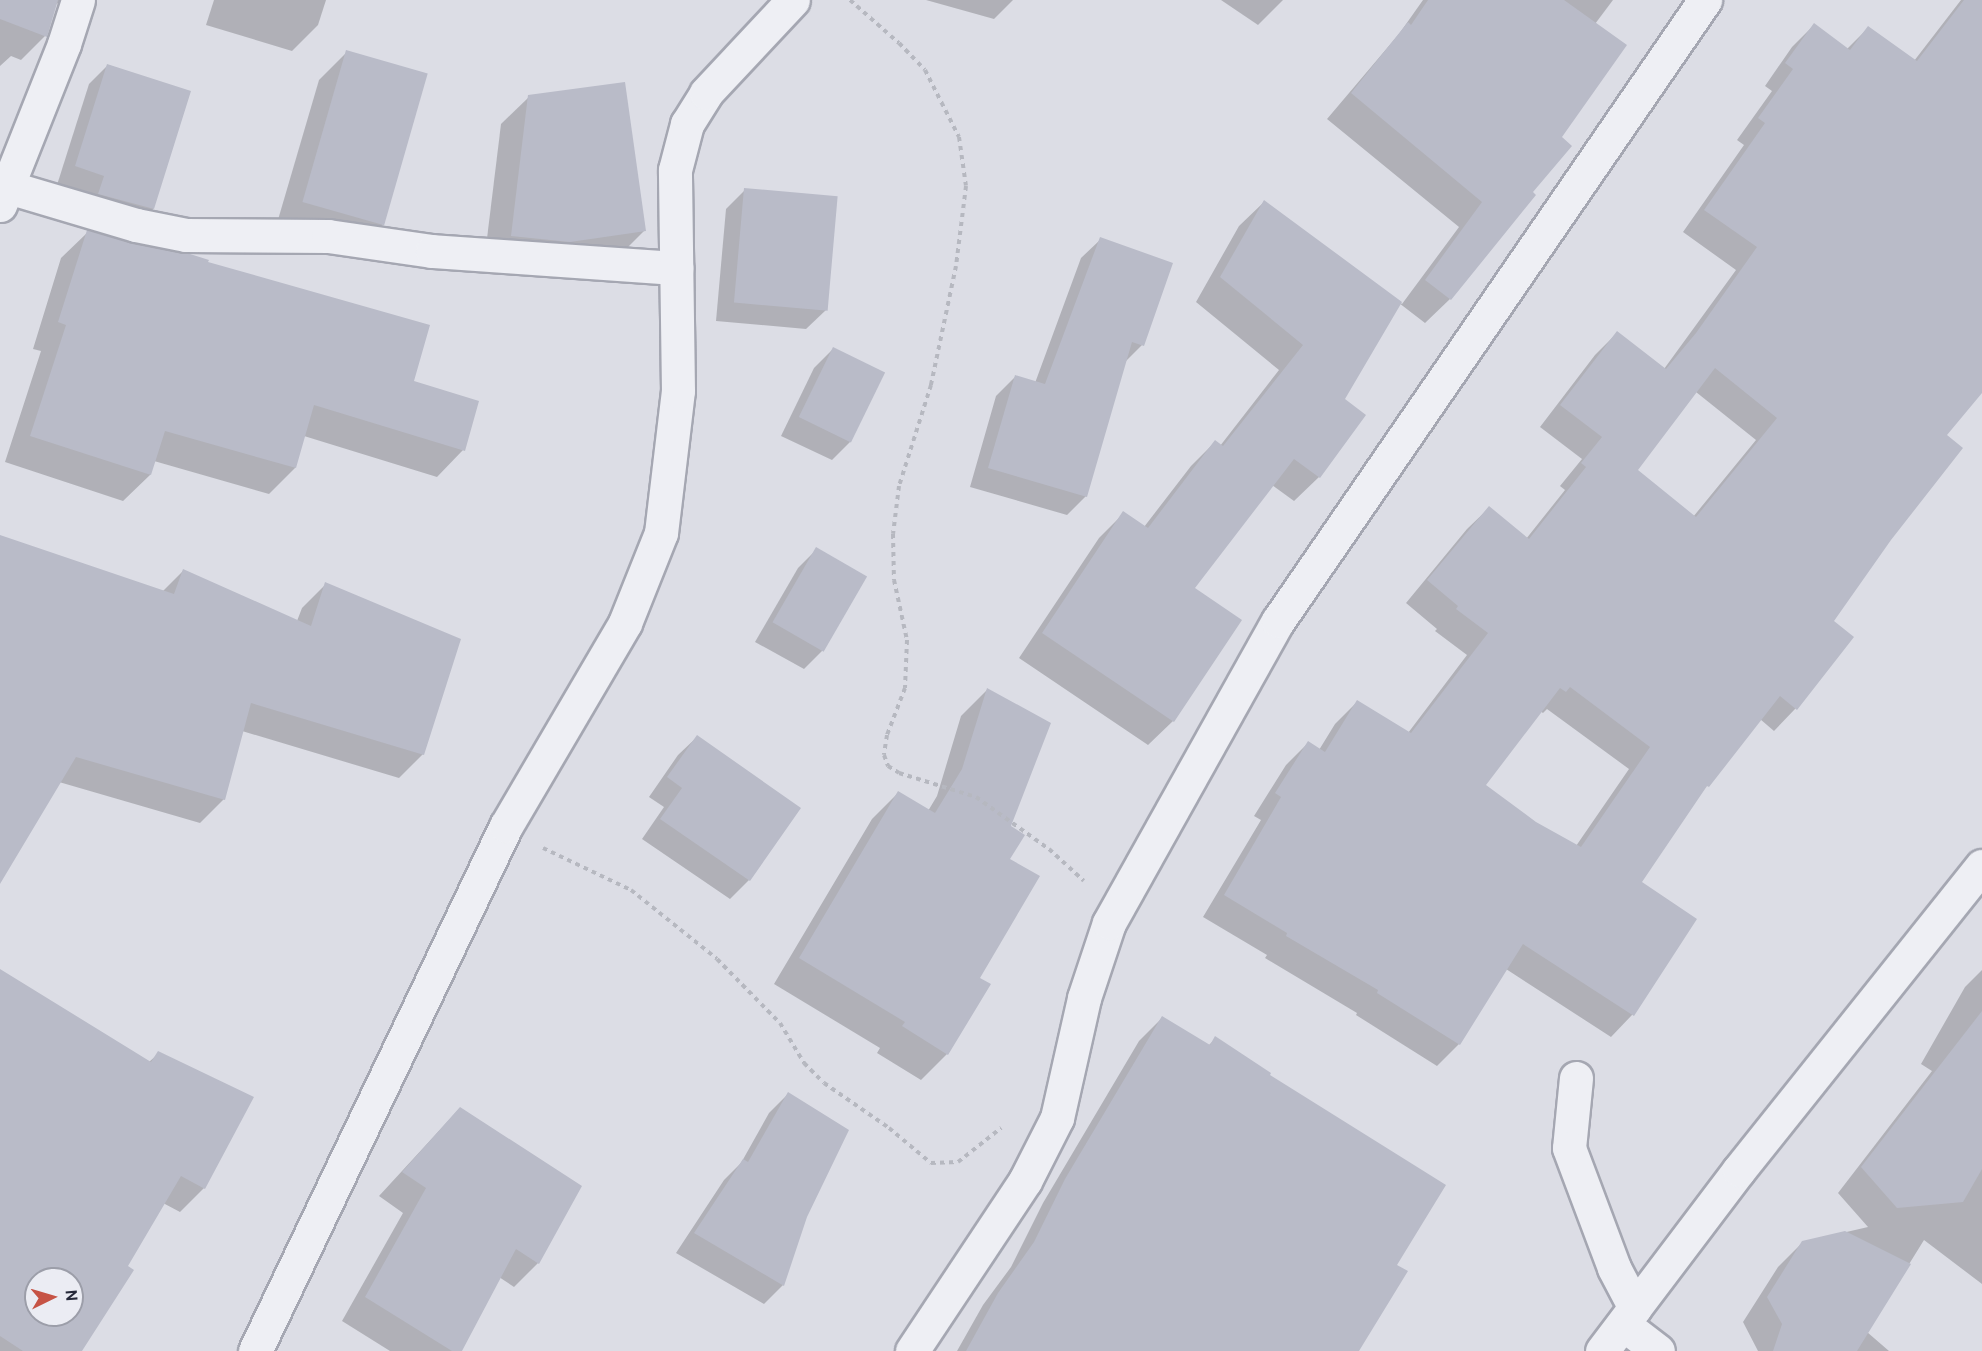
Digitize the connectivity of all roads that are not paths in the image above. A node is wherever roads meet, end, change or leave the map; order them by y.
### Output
1 (78, 0) edge
2 (793, 0) edge
3 (1705, 0) edge
4 (4, 196) edge
5 (676, 268) junction
6 (1982, 866) edge
7 (1575, 1078) dead end
8 (1629, 1316) junction
9 (255, 1351) edge
10 (912, 1351) edge
11 (1602, 1351) edge
12 (1658, 1351) edge

1 - 4 street
2 - 5 street
3 - 10 street
4 - 5 street
5 - 9 street
6 - 8 street
7 - 8 street
8 - 11 street
8 - 12 street

